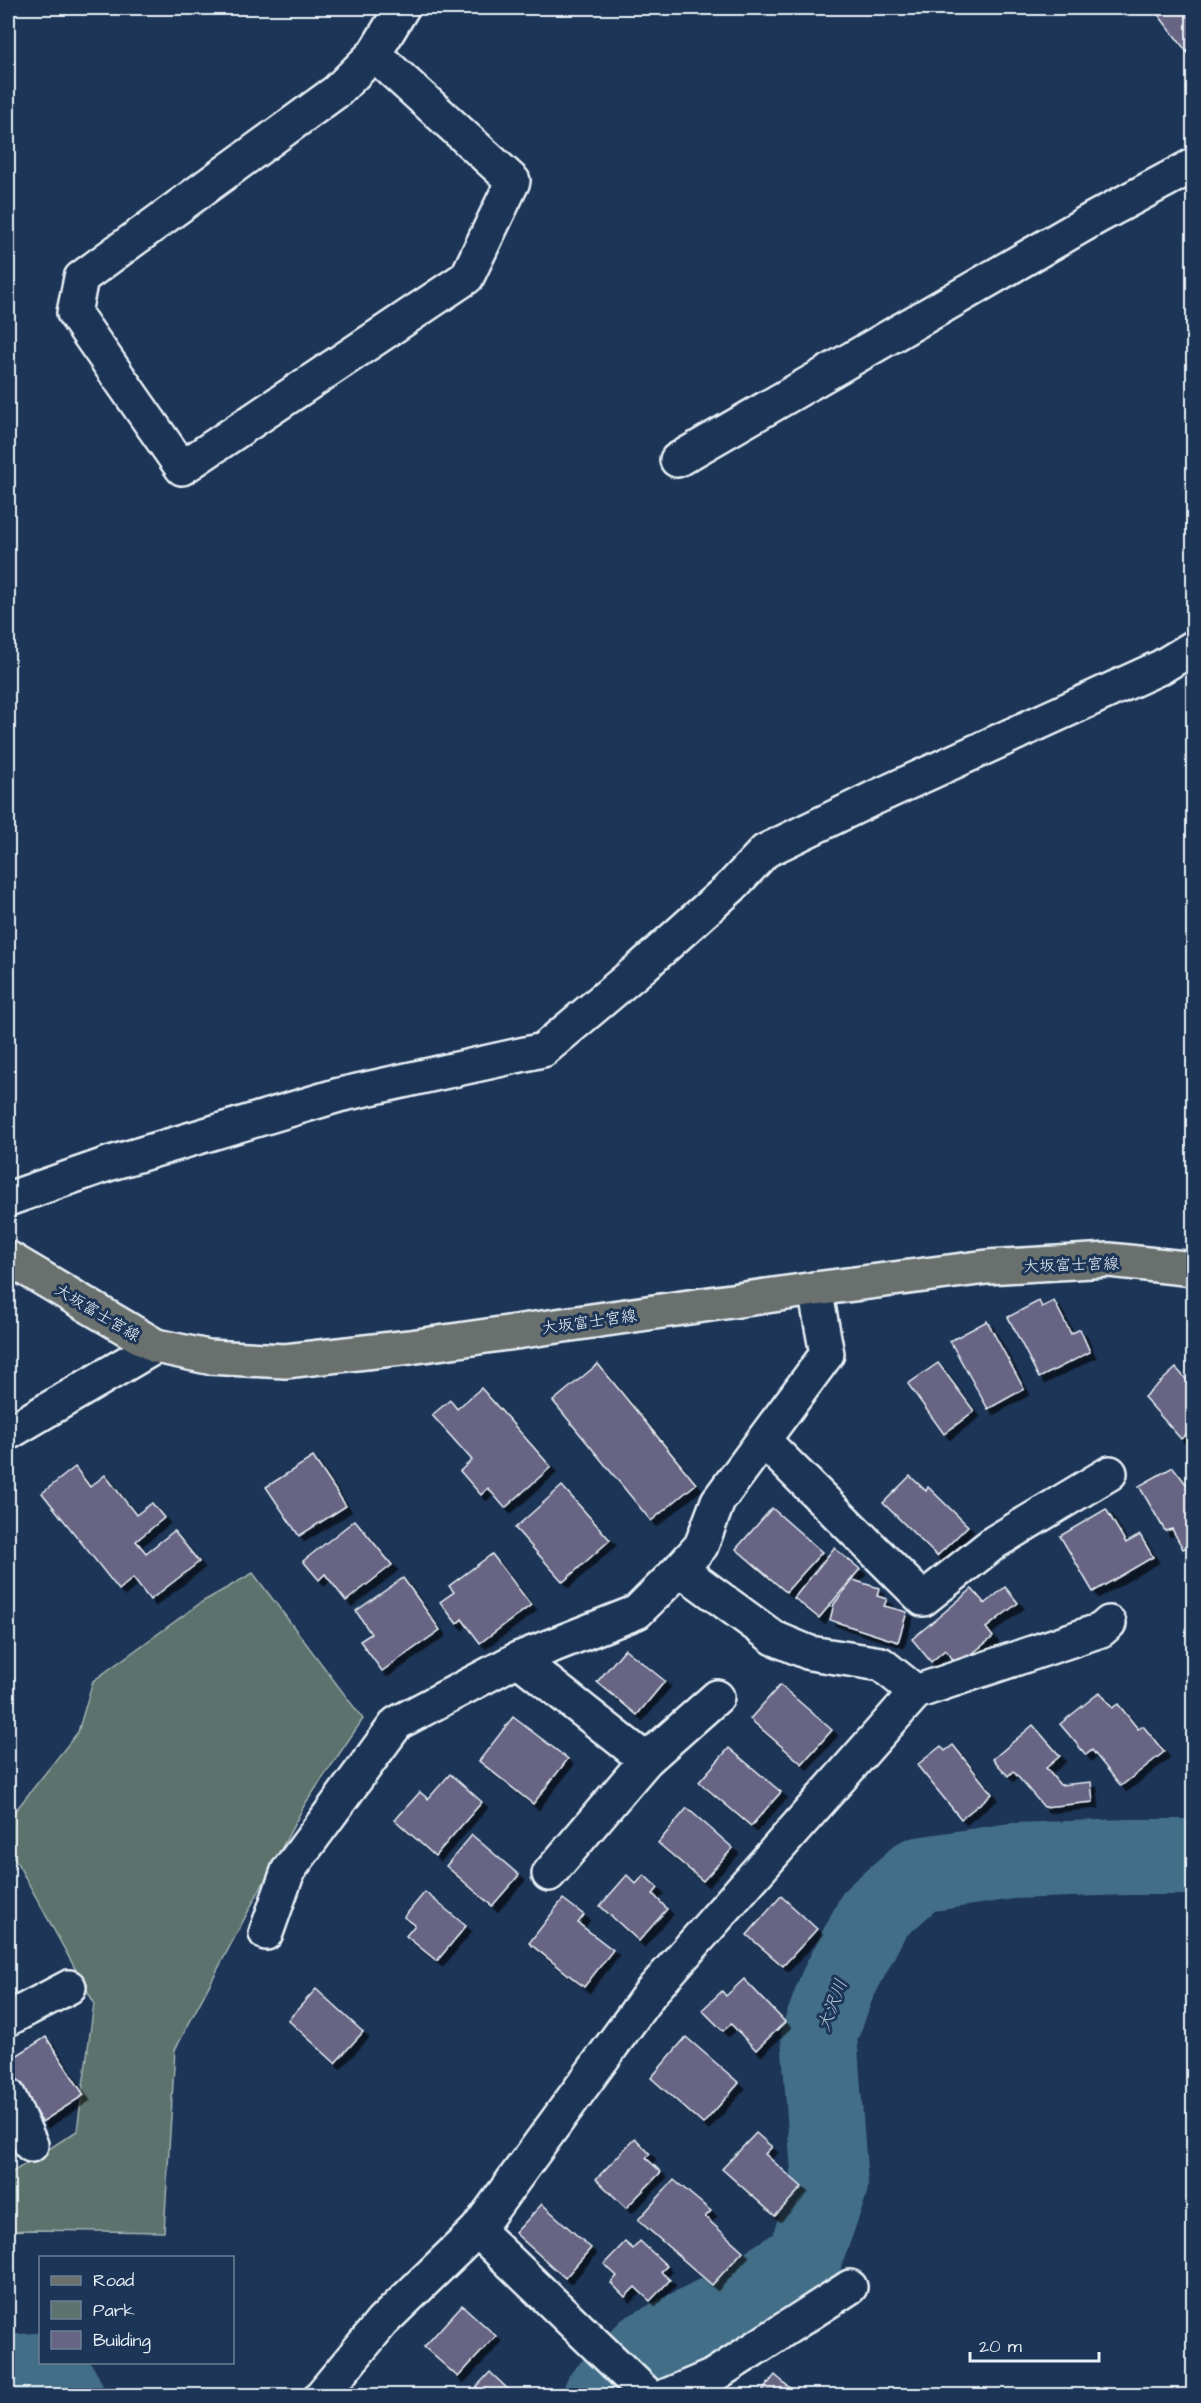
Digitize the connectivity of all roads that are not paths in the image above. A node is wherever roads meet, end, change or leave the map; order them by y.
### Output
1 (402, 8) edge
2 (374, 54) junction
3 (1194, 165) edge
4 (677, 460) dead end
5 (1194, 647) edge
6 (8, 1199) edge
7 (8, 1258) edge
8 (1194, 1269) edge
9 (815, 1289) junction
10 (156, 1347) junction
11 (8, 1433) edge
12 (764, 1441) junction
13 (1110, 1473) dead end
14 (680, 1569) junction
15 (1109, 1623) dead end
16 (518, 1659) junction
17 (916, 1692) junction
18 (717, 1697) dead end
19 (646, 1760) junction
20 (549, 1874) dead end
21 (266, 1933) dead end
22 (69, 1987) dead end
23 (8, 2019) edge
24 (8, 2095) edge
25 (31, 2145) dead end
26 (477, 2230) junction
27 (850, 2288) dead end
28 (653, 2394) edge
29 (321, 2396) edge

1 - 2 street
2 - 2 street
3 - 4 street
5 - 6 street
7 - 10 main road, 大坂富士宮線
8 - 9 main road, 大坂富士宮線
9 - 10 main road, 大坂富士宮線
9 - 12 street
10 - 11 street
12 - 13 street
12 - 14 street
14 - 16 street
14 - 17 street
15 - 17 street
16 - 19 street
16 - 21 street
17 - 26 street
18 - 19 street
19 - 20 street
22 - 23 street
24 - 25 street
26 - 28 street
26 - 29 street
27 - 28 street

